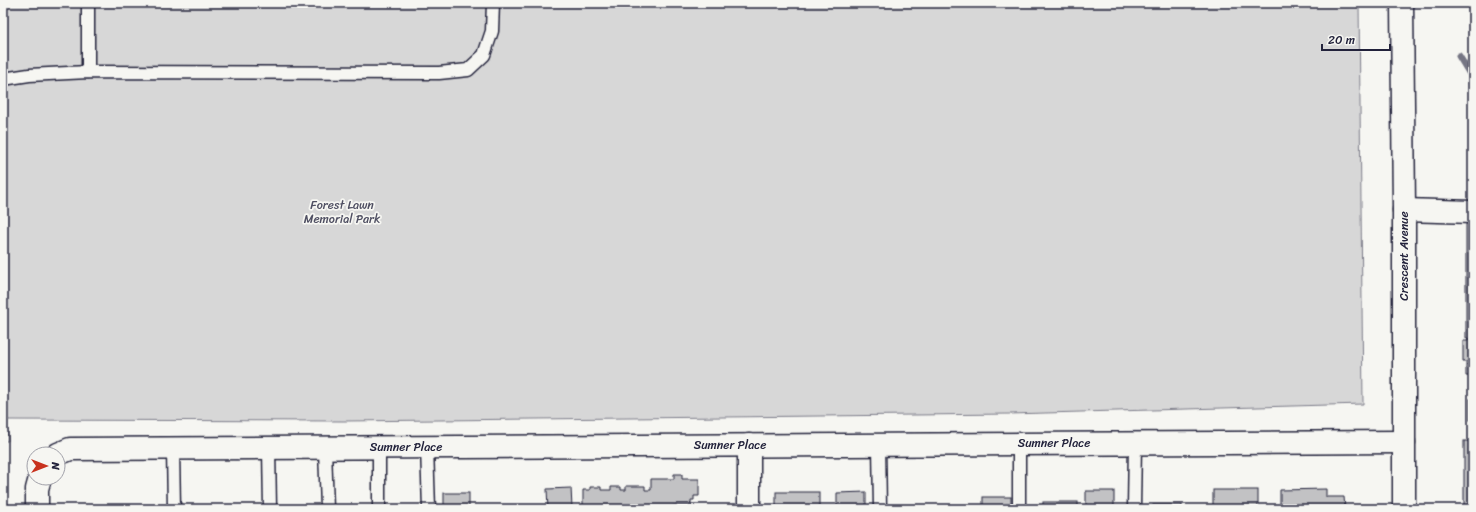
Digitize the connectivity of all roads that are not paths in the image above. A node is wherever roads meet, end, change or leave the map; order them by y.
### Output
1 (88, 3) edge
2 (493, 3) edge
3 (1402, 3) edge
4 (88, 72) junction
5 (3, 79) edge
6 (1404, 210) junction
7 (1473, 212) edge
8 (1404, 442) junction
9 (1019, 443) junction
10 (1135, 443) junction
11 (879, 444) junction
12 (749, 445) junction
13 (379, 447) junction
14 (427, 447) junction
15 (269, 448) junction
16 (325, 448) junction
17 (174, 449) junction
18 (66, 451) edge
19 (38, 486) edge
20 (37, 509) edge
21 (174, 509) edge
22 (270, 509) edge
23 (327, 509) edge
24 (379, 509) edge
25 (429, 509) edge
26 (749, 509) edge
27 (880, 509) edge
28 (1019, 509) edge
29 (1134, 509) edge
30 (1404, 509) edge

1 - 4 lane
2 - 4 lane
3 - 6 street, Crescent Avenue
4 - 5 lane
6 - 7 street
6 - 8 street, Crescent Avenue
8 - 10 street, Sumner Place
8 - 30 street, Crescent Avenue
9 - 10 street, Sumner Place
9 - 11 street, Sumner Place
9 - 28 lane
10 - 29 lane
11 - 12 street, Sumner Place
11 - 27 lane
12 - 14 street, Sumner Place
12 - 26 street
13 - 14 street, Sumner Place
13 - 16 street, Sumner Place
13 - 24 lane
14 - 25 lane
15 - 16 street, Sumner Place
15 - 17 street, Sumner Place
15 - 22 lane
16 - 23 lane
17 - 18 street, Sumner Place
17 - 21 lane
19 - 20 street

